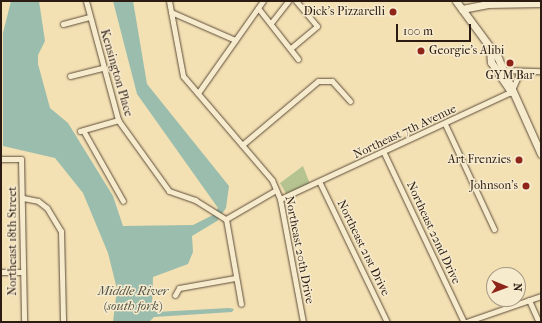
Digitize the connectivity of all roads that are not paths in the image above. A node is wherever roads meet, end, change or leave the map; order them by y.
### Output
1 (86, 1) edge
2 (169, 1) edge
3 (263, 1) edge
4 (288, 1) edge
5 (296, 1) edge
6 (456, 1) edge
7 (487, 2) edge
8 (541, 3) edge
9 (258, 8) junction
10 (462, 9) junction
11 (171, 12) junction
12 (90, 17) junction
13 (271, 23) junction
14 (63, 24) dead end
15 (236, 40) junction
16 (291, 48) junction
17 (490, 51) junction
18 (298, 59) dead end
19 (103, 68) junction
20 (504, 70) junction
21 (529, 71) junction
22 (541, 71) edge
23 (70, 76) dead end
24 (511, 92) junction
25 (198, 93) junction
26 (350, 101) dead end
27 (118, 120) junction
28 (445, 124) junction
29 (538, 142) edge
30 (242, 145) junction
31 (384, 153) junction
32 (541, 154) edge
33 (1, 159) edge
34 (320, 183) junction
35 (276, 190) junction
36 (23, 198) junction
37 (280, 199) junction
38 (123, 201) dead end
39 (226, 220) junction
40 (494, 229) dead end
41 (1, 272) edge
42 (23, 272) junction
43 (235, 278) junction
44 (175, 295) dead end
45 (541, 296) edge
46 (529, 300) junction
47 (240, 304) dead end
48 (24, 322) edge
49 (63, 322) edge
50 (303, 322) edge
51 (387, 322) edge
52 (465, 322) edge
53 (539, 322) edge

1 - 12 street, Kensington Place
2 - 11 street, Northeast 20th Drive
3 - 9 street
4 - 13 street
5 - 16 street
6 - 10 main road
7 - 8 main road
7 - 10 main road
9 - 13 street
9 - 15 street
10 - 17 main road
11 - 15 street
11 - 25 street, Northeast 20th Drive
12 - 14 street
12 - 19 street, Kensington Place
13 - 16 street
15 - 25 street
16 - 18 street
17 - 20 main road
17 - 24 main road
19 - 23 street
19 - 27 street, Kensington Place
20 - 21 street
20 - 24 main road
21 - 22 street
21 - 24 street
24 - 28 street, Northeast 7th Avenue
24 - 29 main road
25 - 30 street, Northeast 20th Drive
26 - 30 street
27 - 38 street
27 - 39 street, Kensington Place
28 - 31 street, Northeast 7th Avenue
28 - 40 street
29 - 32 main road
30 - 35 street, Northeast 20th Drive
31 - 34 street, Northeast 7th Avenue
31 - 52 street, Northeast 22nd Drive
33 - 36 street, Northeast 18th Street
34 - 37 street, Northeast 7th Avenue
34 - 51 street, Northeast 21st Drive
35 - 37 street, Northeast 20th Drive
35 - 39 street
36 - 42 street, Northeast 18th Street
36 - 49 street
37 - 50 street, Northeast 20th Drive
39 - 43 street
41 - 42 street
42 - 48 street, Northeast 18th Street
43 - 44 street
43 - 47 street
45 - 46 street
46 - 52 street
46 - 53 street

